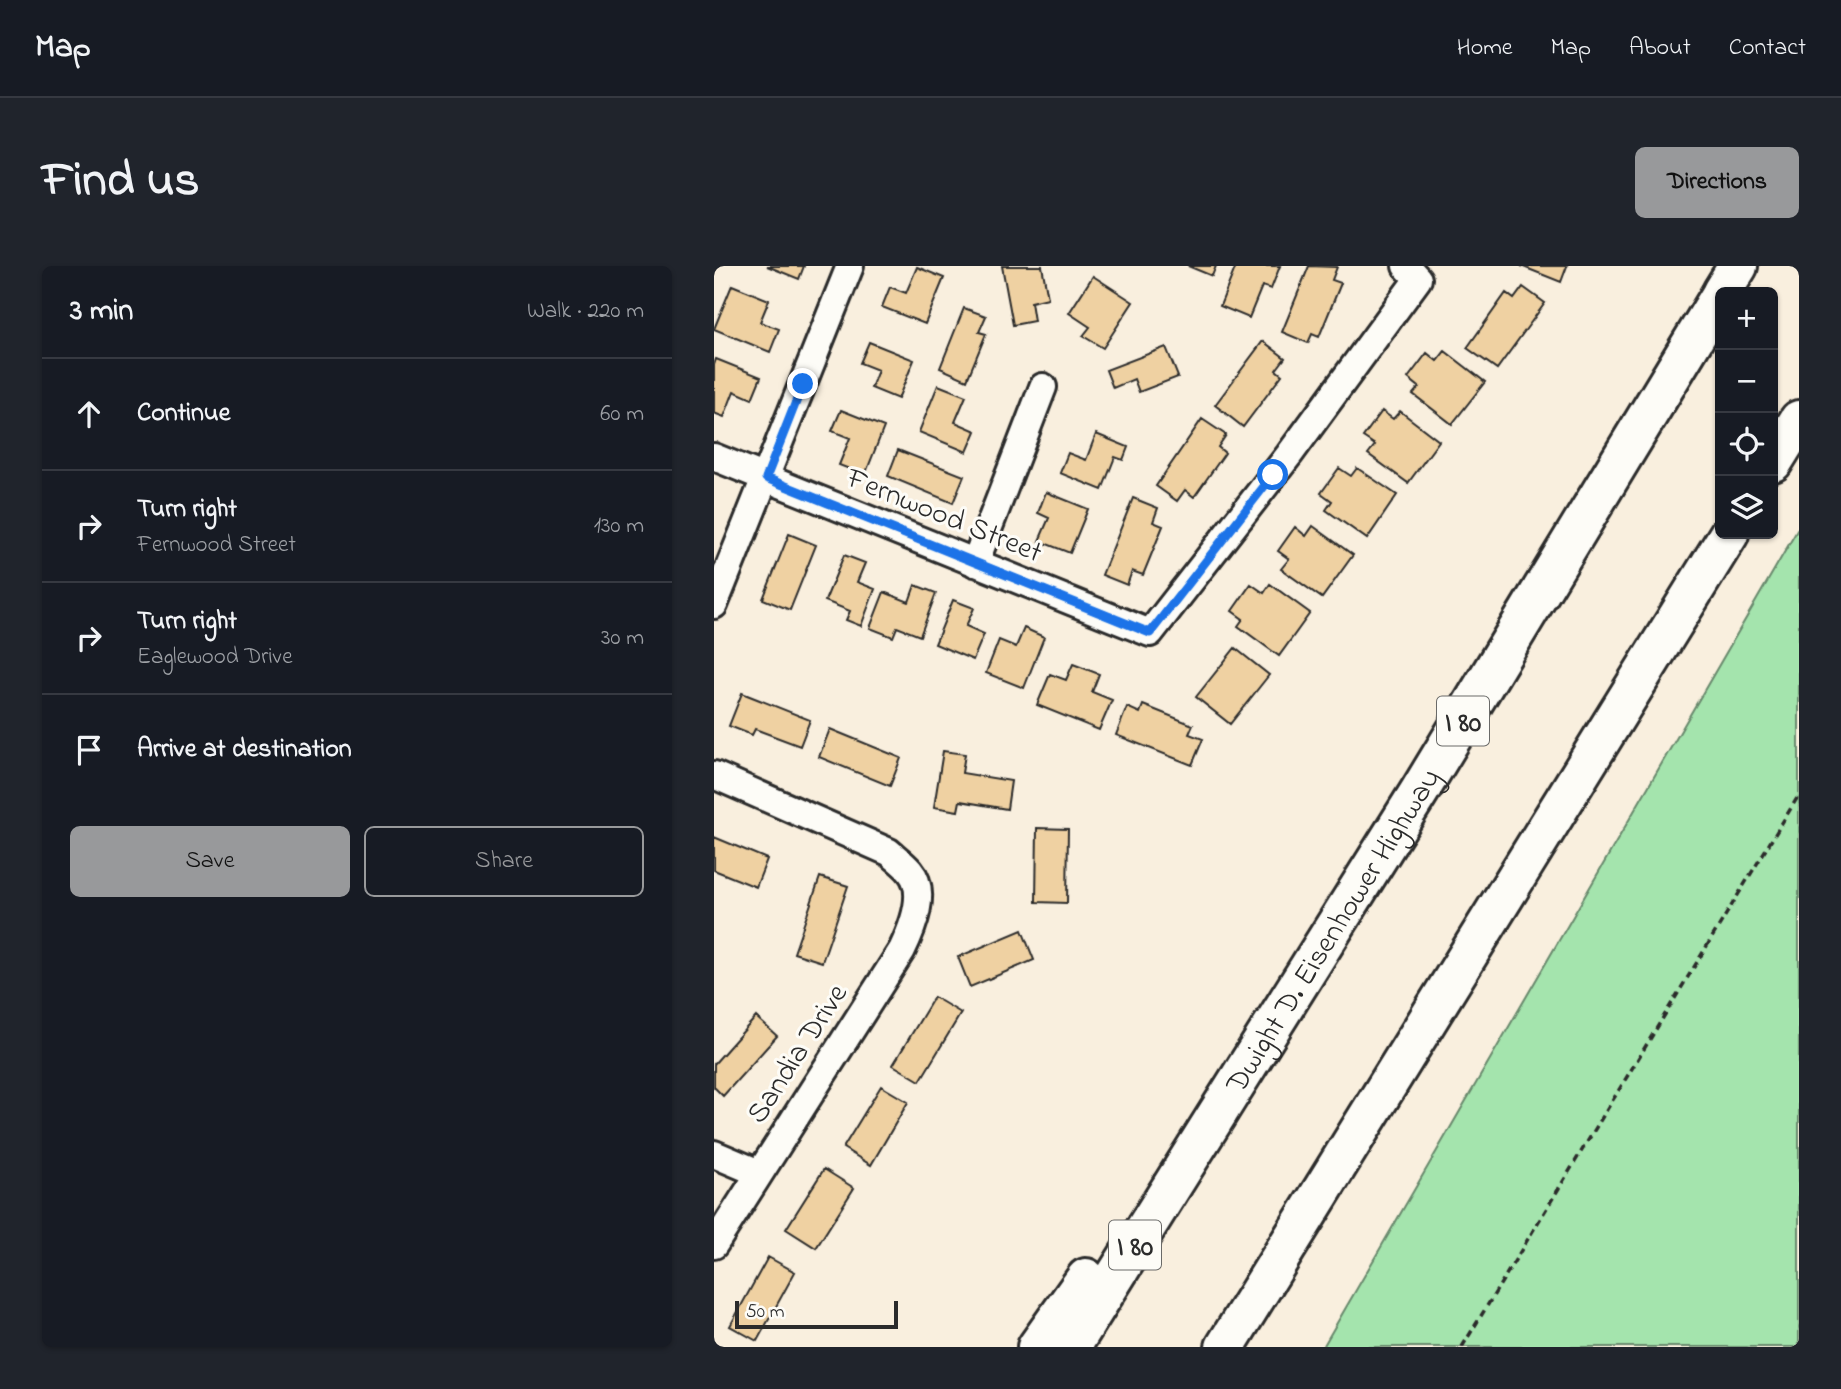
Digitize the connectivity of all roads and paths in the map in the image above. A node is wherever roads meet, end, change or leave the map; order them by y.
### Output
1 (850, 266) edge
2 (1738, 266) edge
3 (1412, 273) edge
4 (1725, 287) edge
5 (1715, 304) edge
6 (1043, 387) dead end
7 (1799, 420) edge
8 (1778, 454) edge
9 (714, 457) edge
10 (766, 478) junction
11 (1726, 539) edge
12 (975, 563) junction
13 (714, 605) edge
14 (714, 775) edge
15 (1799, 795) edge
16 (1198, 1142) junction
17 (714, 1154) edge
18 (759, 1173) junction
19 (714, 1245) edge
20 (1037, 1347) edge
21 (1071, 1347) edge
22 (1226, 1347) edge
23 (1462, 1347) edge

1 - 10 street
2 - 4 highway, Dwight D. Eisenhower Highway / I 80
3 - 12 street, Fernwood Street
5 - 16 highway, Dwight D. Eisenhower Highway / I 80
6 - 12 street
7 - 8 highway
9 - 10 street, Fernwood Street
10 - 12 street, Fernwood Street
10 - 13 street
11 - 22 highway
14 - 18 street, Sandia Drive
15 - 23 path
16 - 20 highway
16 - 21 highway, Dwight D. Eisenhower Highway / I 80
17 - 18 street
18 - 19 street, Sandia Drive

